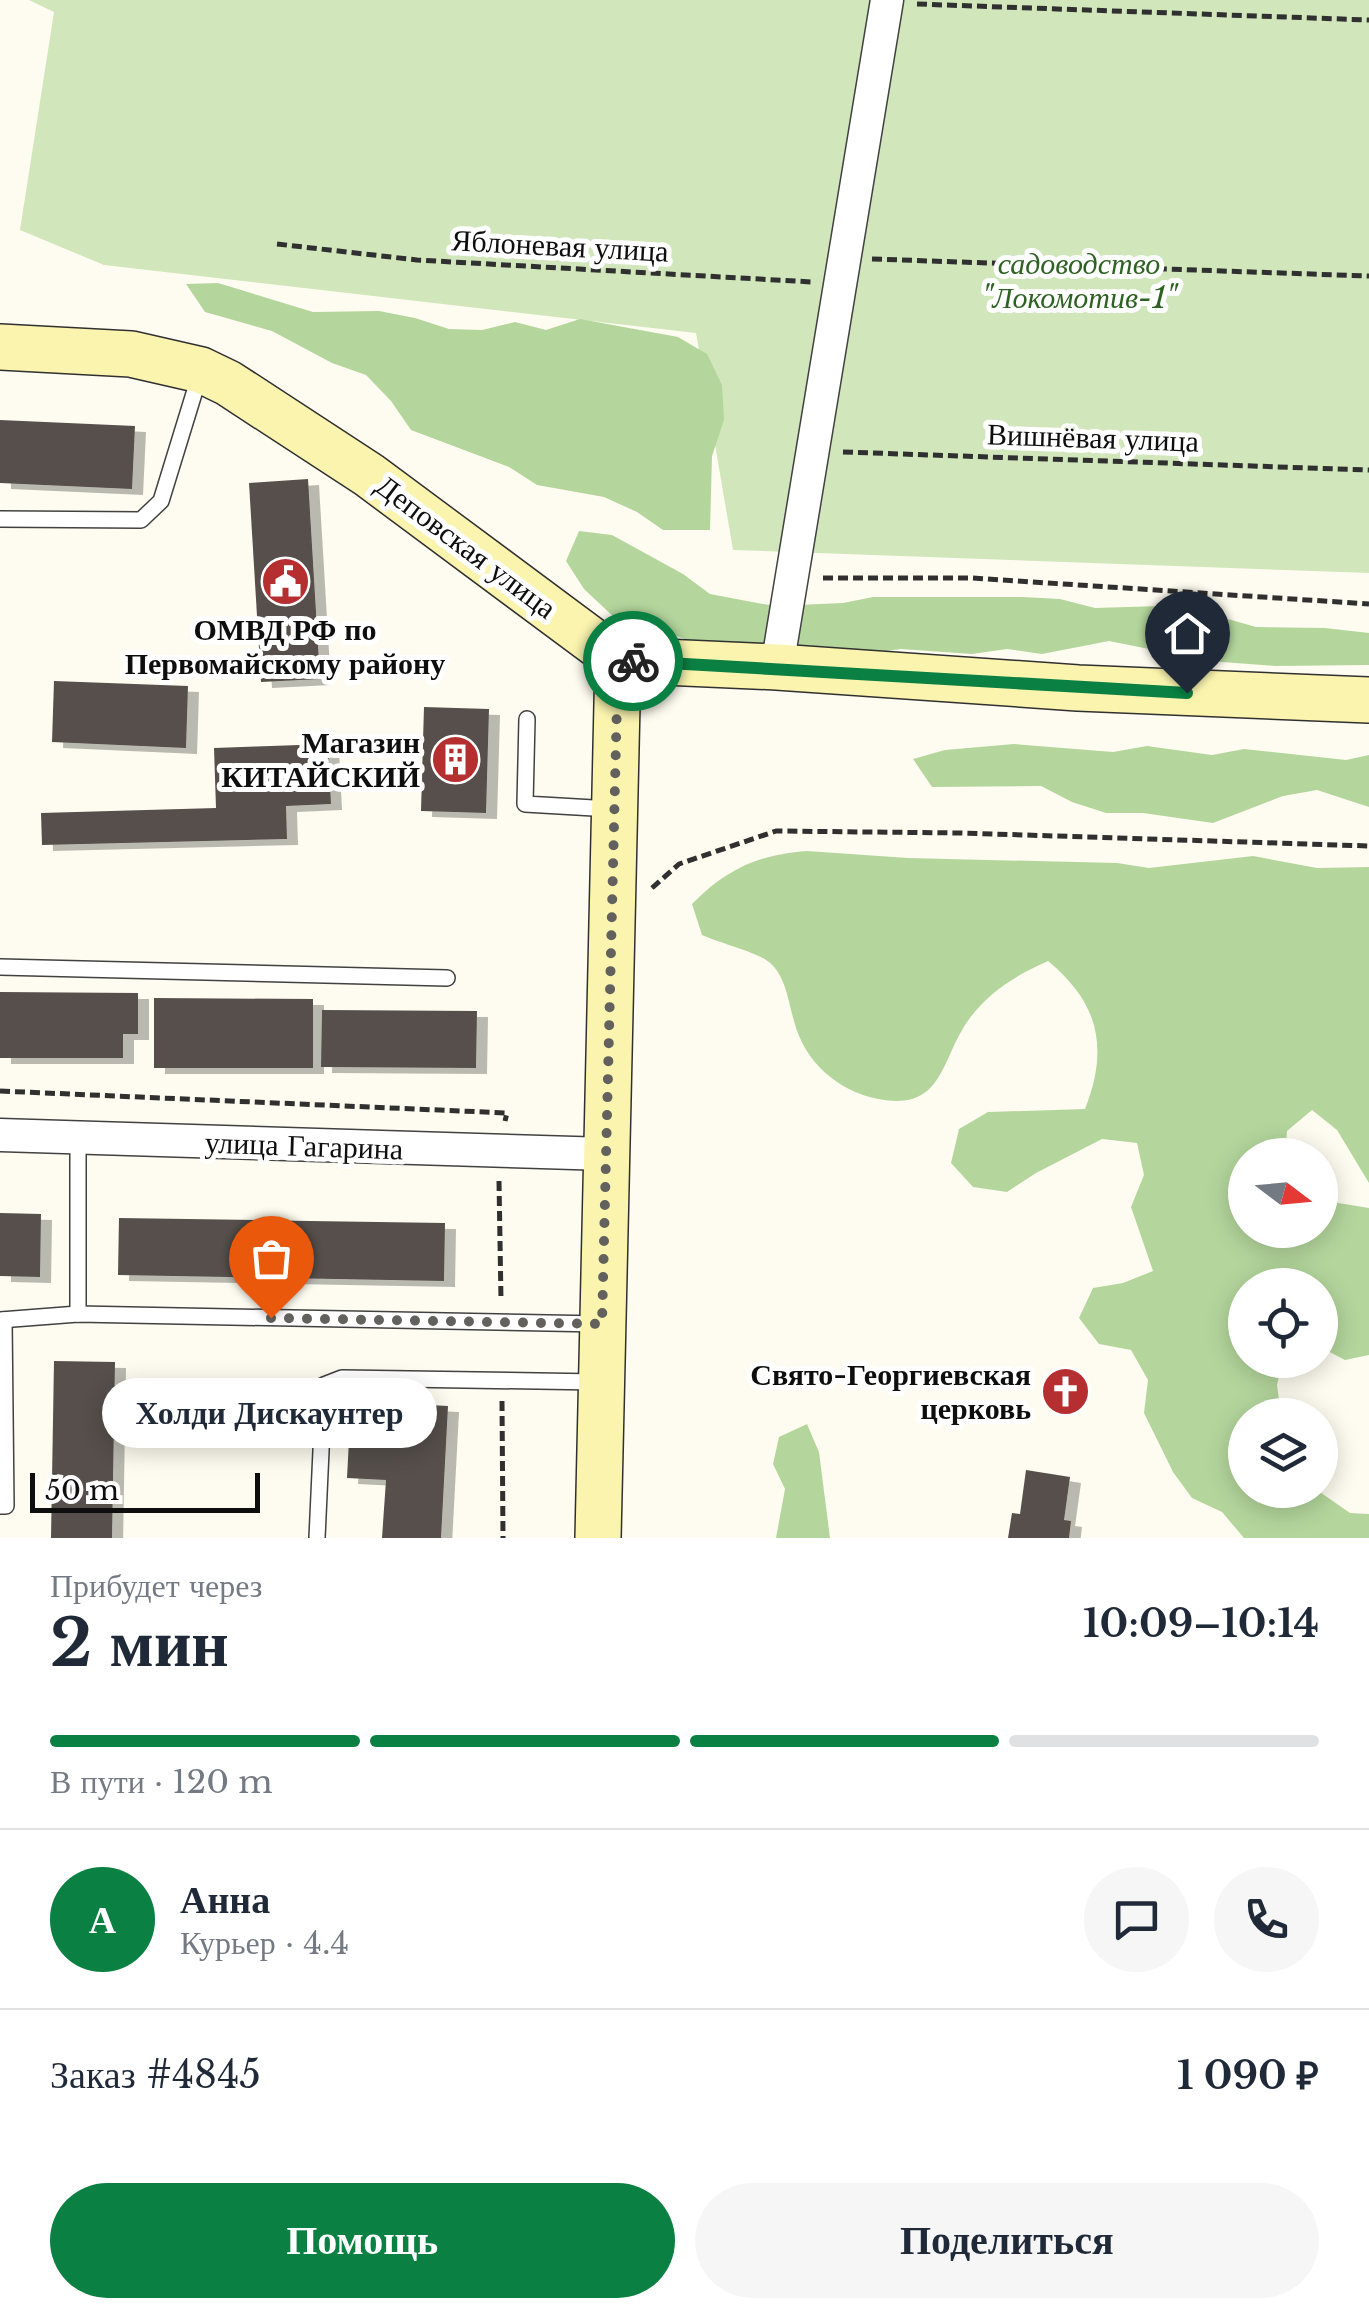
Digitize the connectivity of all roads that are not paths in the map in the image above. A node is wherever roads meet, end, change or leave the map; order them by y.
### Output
1 (887, 1) edge
2 (0, 347) edge
3 (201, 370) junction
4 (0, 519) edge
5 (618, 660) junction
6 (777, 667) junction
7 (1369, 700) edge
8 (526, 719) dead end
9 (615, 809) junction
10 (0, 968) edge
11 (447, 978) dead end
12 (0, 1135) edge
13 (78, 1138) junction
14 (607, 1154) junction
15 (78, 1314) junction
16 (2, 1320) edge
17 (602, 1324) junction
18 (602, 1382) junction
19 (0, 1506) edge
20 (317, 1538) edge
21 (598, 1538) edge

1 - 6 street
2 - 3 street, Деповская улица
3 - 4 lane
3 - 5 street, Деповская улица
5 - 6 street
5 - 9 street
6 - 7 street
8 - 9 lane
9 - 14 street
10 - 11 lane
12 - 13 street, улица Гагарина
13 - 14 street, улица Гагарина
13 - 15 lane
14 - 17 street
15 - 16 lane
15 - 17 lane
16 - 19 lane
17 - 18 street
18 - 20 lane
18 - 21 street

